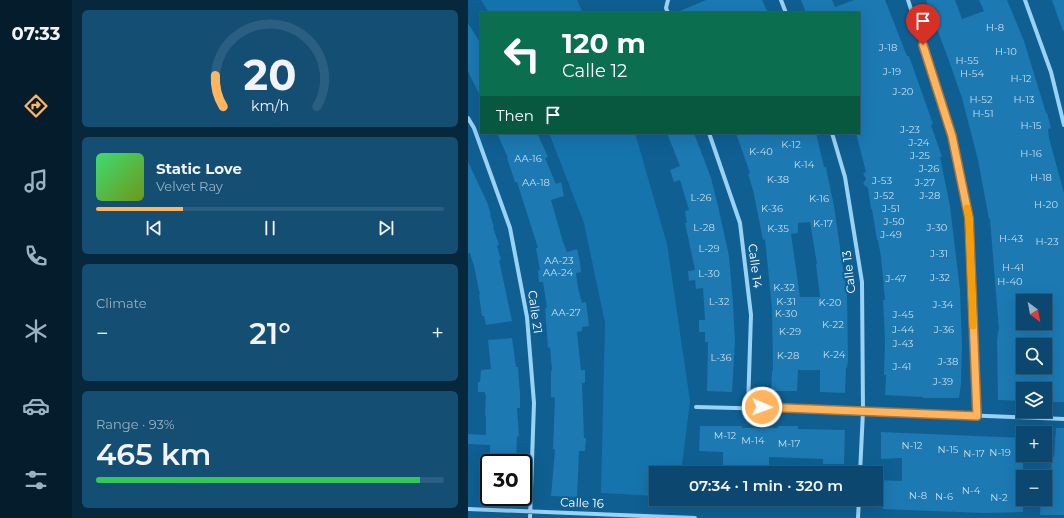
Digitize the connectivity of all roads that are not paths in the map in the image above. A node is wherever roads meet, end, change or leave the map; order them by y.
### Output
1 (668, 0) edge
2 (781, 0) edge
3 (908, 0) edge
4 (1025, 0) edge
5 (668, 12) edge
6 (786, 12) edge
7 (468, 118) edge
8 (1064, 125) edge
9 (474, 128) junction
10 (468, 131) edge
11 (709, 134) edge
12 (832, 134) edge
13 (696, 407) dead end
14 (748, 407) junction
15 (863, 411) junction
16 (977, 416) junction
17 (1064, 419) edge
18 (860, 466) edge
19 (859, 506) edge
20 (468, 509) edge
21 (530, 511) junction
22 (530, 518) edge
23 (695, 518) edge
24 (858, 518) edge

1 - 5 street
2 - 6 street
3 - 16 street
4 - 8 street
7 - 9 street, Calle 21
9 - 10 street
9 - 21 street, Calle 21
11 - 14 street, Calle 14
12 - 15 street, Calle 13
13 - 14 street
14 - 15 street
15 - 16 street
15 - 18 street, Calle 13
16 - 17 street
19 - 24 street
20 - 21 street, Calle 16
21 - 22 street, Calle 21
21 - 23 street, Calle 16

